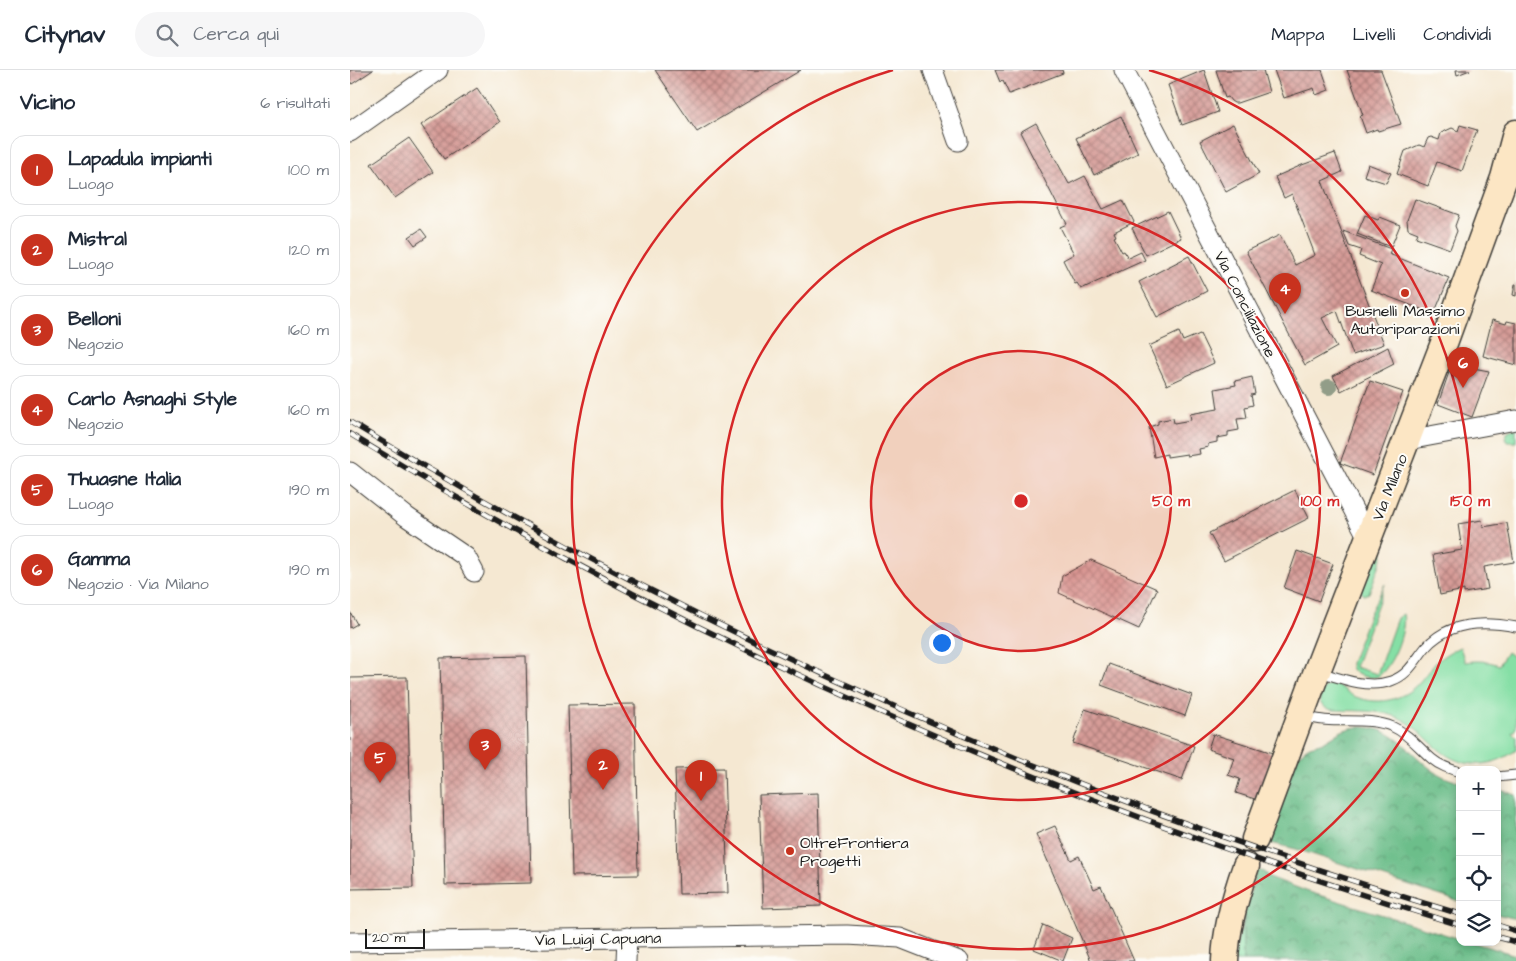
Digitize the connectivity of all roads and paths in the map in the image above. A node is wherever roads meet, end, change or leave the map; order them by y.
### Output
1 (438, 70) edge
2 (933, 70) edge
3 (1130, 72) edge
4 (350, 132) edge
5 (1516, 133) edge
6 (958, 141) dead end
7 (1516, 420) edge
8 (1408, 440) junction
9 (350, 472) edge
10 (1368, 538) junction
11 (474, 572) dead end
12 (1516, 627) edge
13 (1317, 671) junction
14 (1301, 716) junction
15 (1456, 771) edge
16 (1516, 775) edge
17 (1501, 777) edge
18 (1256, 839) dead end
19 (1246, 866) dead end
20 (626, 937) junction
21 (350, 942) edge
22 (1225, 960) edge
23 (626, 961) edge
24 (959, 961) edge

1 - 4 street
2 - 6 street
3 - 10 street, Via Conciliazione
5 - 8 street, Via Milano
7 - 8 street
8 - 10 street, Via Milano
9 - 11 street
10 - 13 street, Via Milano
12 - 13 lane
13 - 14 street, Via Milano
14 - 15 lane
14 - 18 street, Via Milano
16 - 17 lane
19 - 22 street
20 - 21 street, Via Luigi Capuana
20 - 23 street
20 - 24 street, Via Luigi Capuana

